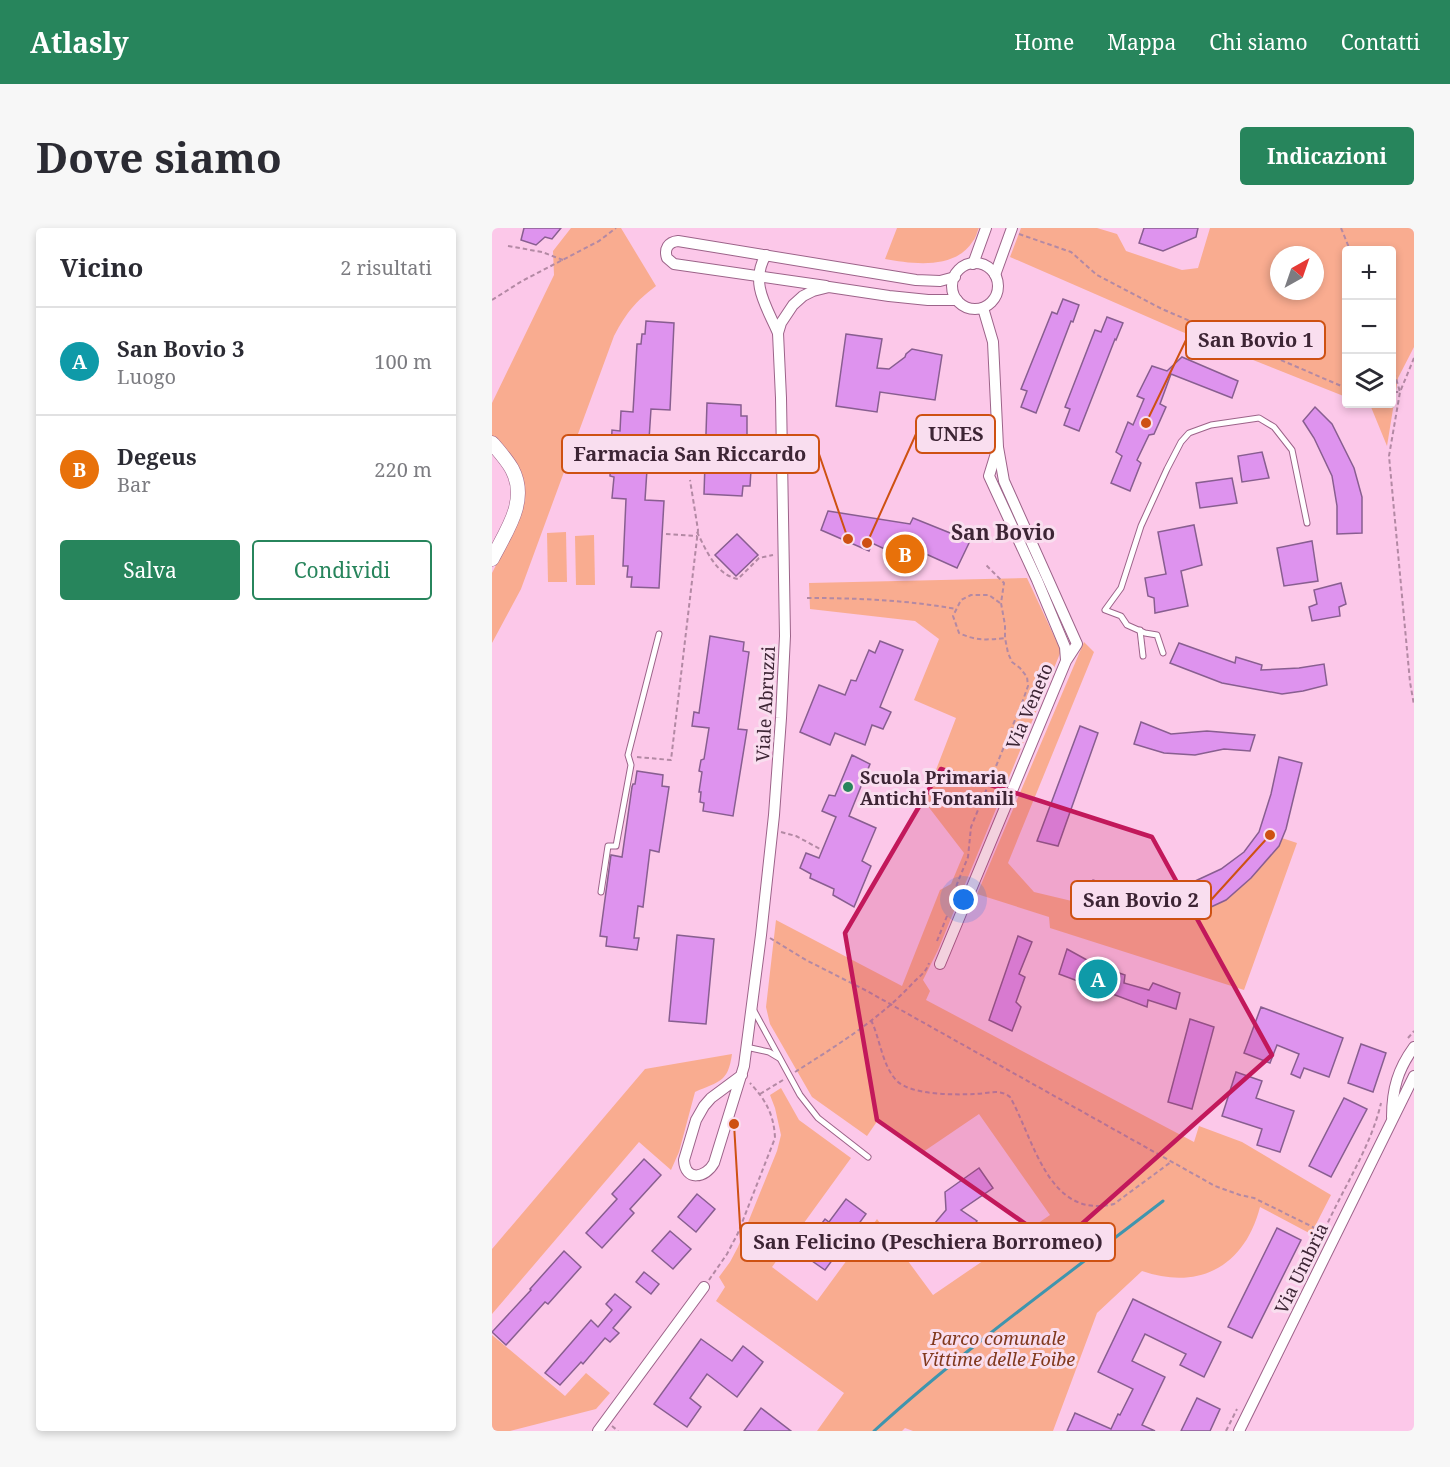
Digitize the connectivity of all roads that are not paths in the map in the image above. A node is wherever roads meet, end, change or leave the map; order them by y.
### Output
1 (986, 228) edge
2 (1011, 230) edge
3 (766, 255) junction
4 (973, 264) junction
5 (995, 275) junction
6 (759, 276) junction
7 (955, 277) junction
8 (829, 287) junction
9 (957, 300) junction
10 (983, 308) junction
11 (778, 333) junction
12 (492, 442) edge
13 (1307, 523) dead end
14 (492, 559) edge
15 (1140, 630) junction
16 (658, 634) dead end
17 (1162, 653) dead end
18 (1143, 656) dead end
19 (601, 892) dead end
20 (935, 962) road end
21 (751, 1006) junction
22 (1410, 1044) edge
23 (746, 1047) junction
24 (780, 1059) junction
25 (742, 1075) junction
26 (1414, 1077) edge
27 (1392, 1120) junction
28 (868, 1157) dead end
29 (704, 1287) road end
30 (598, 1431) edge
31 (1239, 1431) edge

1 - 4 street
2 - 5 street
3 - 6 street
3 - 6 street
3 - 7 street
4 - 5 street
4 - 7 street
5 - 10 street
6 - 8 street
6 - 11 street
7 - 9 street
8 - 9 street
8 - 11 street
9 - 10 street
10 - 20 street, Via Veneto
11 - 21 street, Viale Abruzzi
12 - 14 street
13 - 15 lane
15 - 17 lane
15 - 18 lane
16 - 19 lane
21 - 23 street, Viale Abruzzi
21 - 24 lane
22 - 27 street, Via Umbria
23 - 24 lane
23 - 25 street, Viale Abruzzi
24 - 28 lane
25 - 25 street, Viale Abruzzi
26 - 27 street, Via Umbria
27 - 31 street, Via Umbria
29 - 30 street

